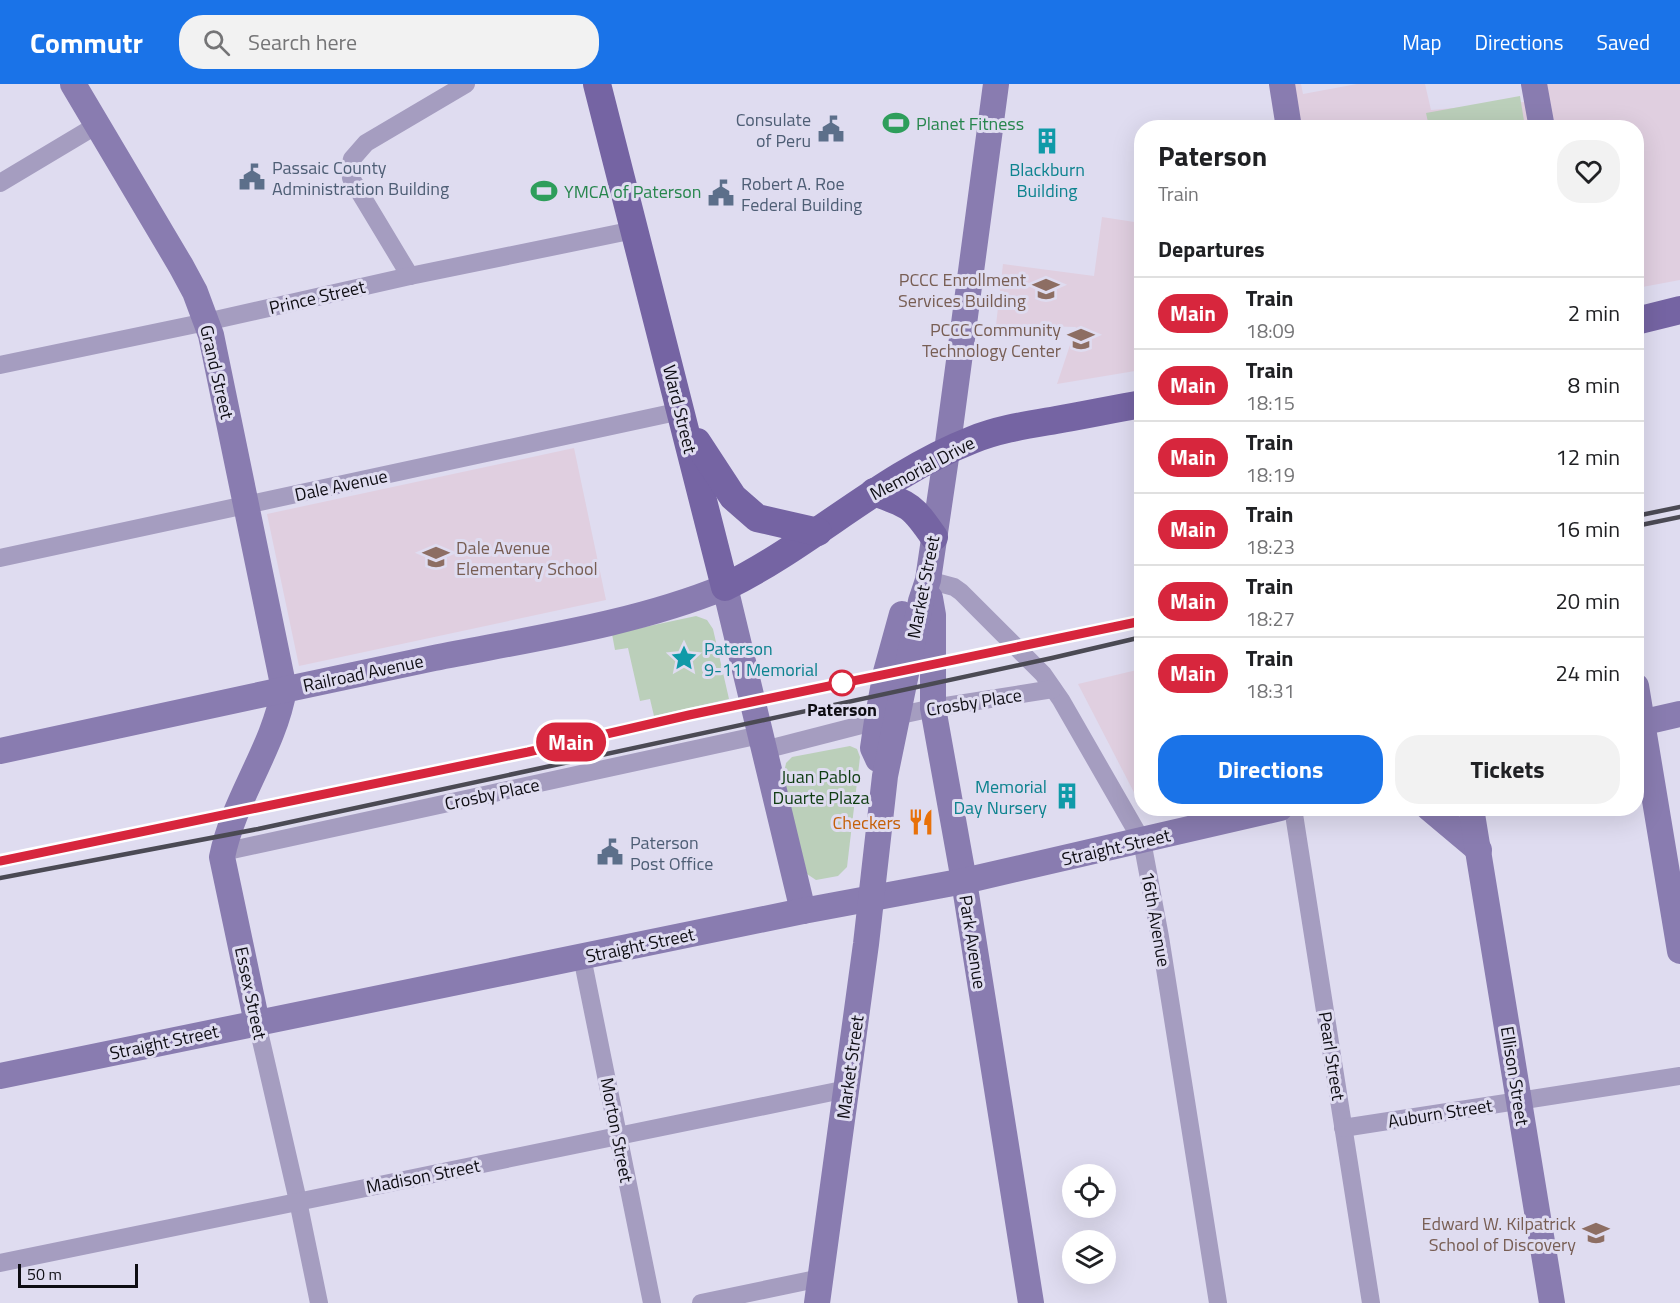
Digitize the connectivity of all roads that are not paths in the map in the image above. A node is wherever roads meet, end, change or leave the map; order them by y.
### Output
1 (73, 84) edge
2 (466, 84) edge
3 (597, 84) edge
4 (996, 84) edge
5 (1282, 84) edge
6 (1534, 84) edge
7 (1287, 120) edge
8 (1541, 120) edge
9 (97, 125) junction
10 (0, 183) edge
11 (634, 230) junction
12 (410, 276) junction
13 (1680, 310) edge
14 (1644, 319) edge
15 (1680, 319) edge
16 (206, 322) junction
17 (0, 365) edge
18 (1134, 405) edge
19 (681, 411) junction
20 (947, 451) junction
21 (874, 492) junction
22 (247, 505) junction
23 (818, 532) junction
24 (934, 537) junction
25 (0, 558) edge
26 (724, 587) junction
27 (925, 590) junction
28 (284, 689) junction
29 (1053, 689) junction
30 (933, 708) junction
31 (1680, 714) edge
32 (886, 718) junction
33 (1644, 723) edge
34 (762, 743) junction
35 (1644, 747) edge
36 (0, 751) edge
37 (1247, 816) edge
38 (1294, 816) edge
39 (1439, 816) edge
40 (1473, 816) edge
41 (1142, 841) junction
42 (1479, 850) junction
43 (223, 852) junction
44 (964, 881) junction
45 (871, 899) junction
46 (803, 911) junction
47 (1680, 951) edge
48 (582, 957) junction
49 (256, 1023) junction
50 (0, 1076) edge
51 (1680, 1076) edge
52 (847, 1089) junction
53 (1519, 1101) junction
54 (1343, 1128) junction
55 (618, 1136) junction
56 (298, 1201) junction
57 (0, 1263) edge
58 (820, 1278) junction
59 (319, 1303) edge
60 (652, 1303) edge
61 (701, 1303) edge
62 (817, 1303) edge
63 (1031, 1303) edge
64 (1218, 1303) edge
65 (1371, 1303) edge
66 (1552, 1303) edge

1 - 9 main road, Grand Street
2 - 12 street
3 - 11 main road, Ward Street
4 - 20 main road, Market Street
5 - 7 main road
6 - 8 main road
9 - 10 street
9 - 16 main road, Grand Street
11 - 12 street, Prince Street
11 - 19 main road, Ward Street
12 - 16 street, Prince Street
13 - 14 main road
14 - 15 main road
16 - 17 street, Prince Street
16 - 22 main road, Grand Street
18 - 20 main road, Memorial Drive
19 - 22 street, Dale Avenue
19 - 23 main road
19 - 26 main road, Ward Street
20 - 21 main road, Memorial Drive
20 - 24 main road, Market Street
21 - 23 main road, Memorial Drive
21 - 24 main road
22 - 25 street, Dale Avenue
22 - 28 main road, Grand Street
23 - 26 main road, Memorial Drive
24 - 27 main road, Market Street
26 - 28 main road, Railroad Avenue
26 - 34 main road, Ward Street
27 - 29 street, 16th Avenue
27 - 30 main road, Park Avenue
27 - 32 main road, Market Street
28 - 36 main road, Railroad Avenue
28 - 43 main road, Essex Street
29 - 30 street, Crosby Place
29 - 41 street, 16th Avenue
30 - 32 street, Crosby Place
30 - 44 main road, Park Avenue
31 - 33 main road
32 - 34 street, Crosby Place
32 - 45 main road, Market Street
34 - 43 street, Crosby Place
34 - 46 main road, Ward Street
35 - 47 main road
37 - 41 main road, Straight Street
38 - 54 street, Pearl Street
39 - 42 main road
40 - 42 main road, Ellison Street
41 - 44 main road, Straight Street
41 - 64 street, 16th Avenue
42 - 53 main road, Ellison Street
43 - 49 main road, Essex Street
44 - 45 main road, Straight Street
44 - 63 main road, Park Avenue
45 - 46 main road, Straight Street
45 - 52 main road, Market Street
46 - 48 main road, Straight Street
48 - 49 main road, Straight Street
48 - 55 street, Morton Street
49 - 50 main road, Straight Street
49 - 56 street, Essex Street
51 - 53 street, Auburn Street
52 - 55 street, Madison Street
52 - 58 main road, Market Street
53 - 54 street, Auburn Street
53 - 66 main road, Ellison Street
54 - 65 street, Pearl Street
55 - 56 street, Madison Street
55 - 60 street, Morton Street
56 - 57 street, Madison Street
56 - 59 street, Essex Street
58 - 61 street
58 - 62 main road, Market Street

